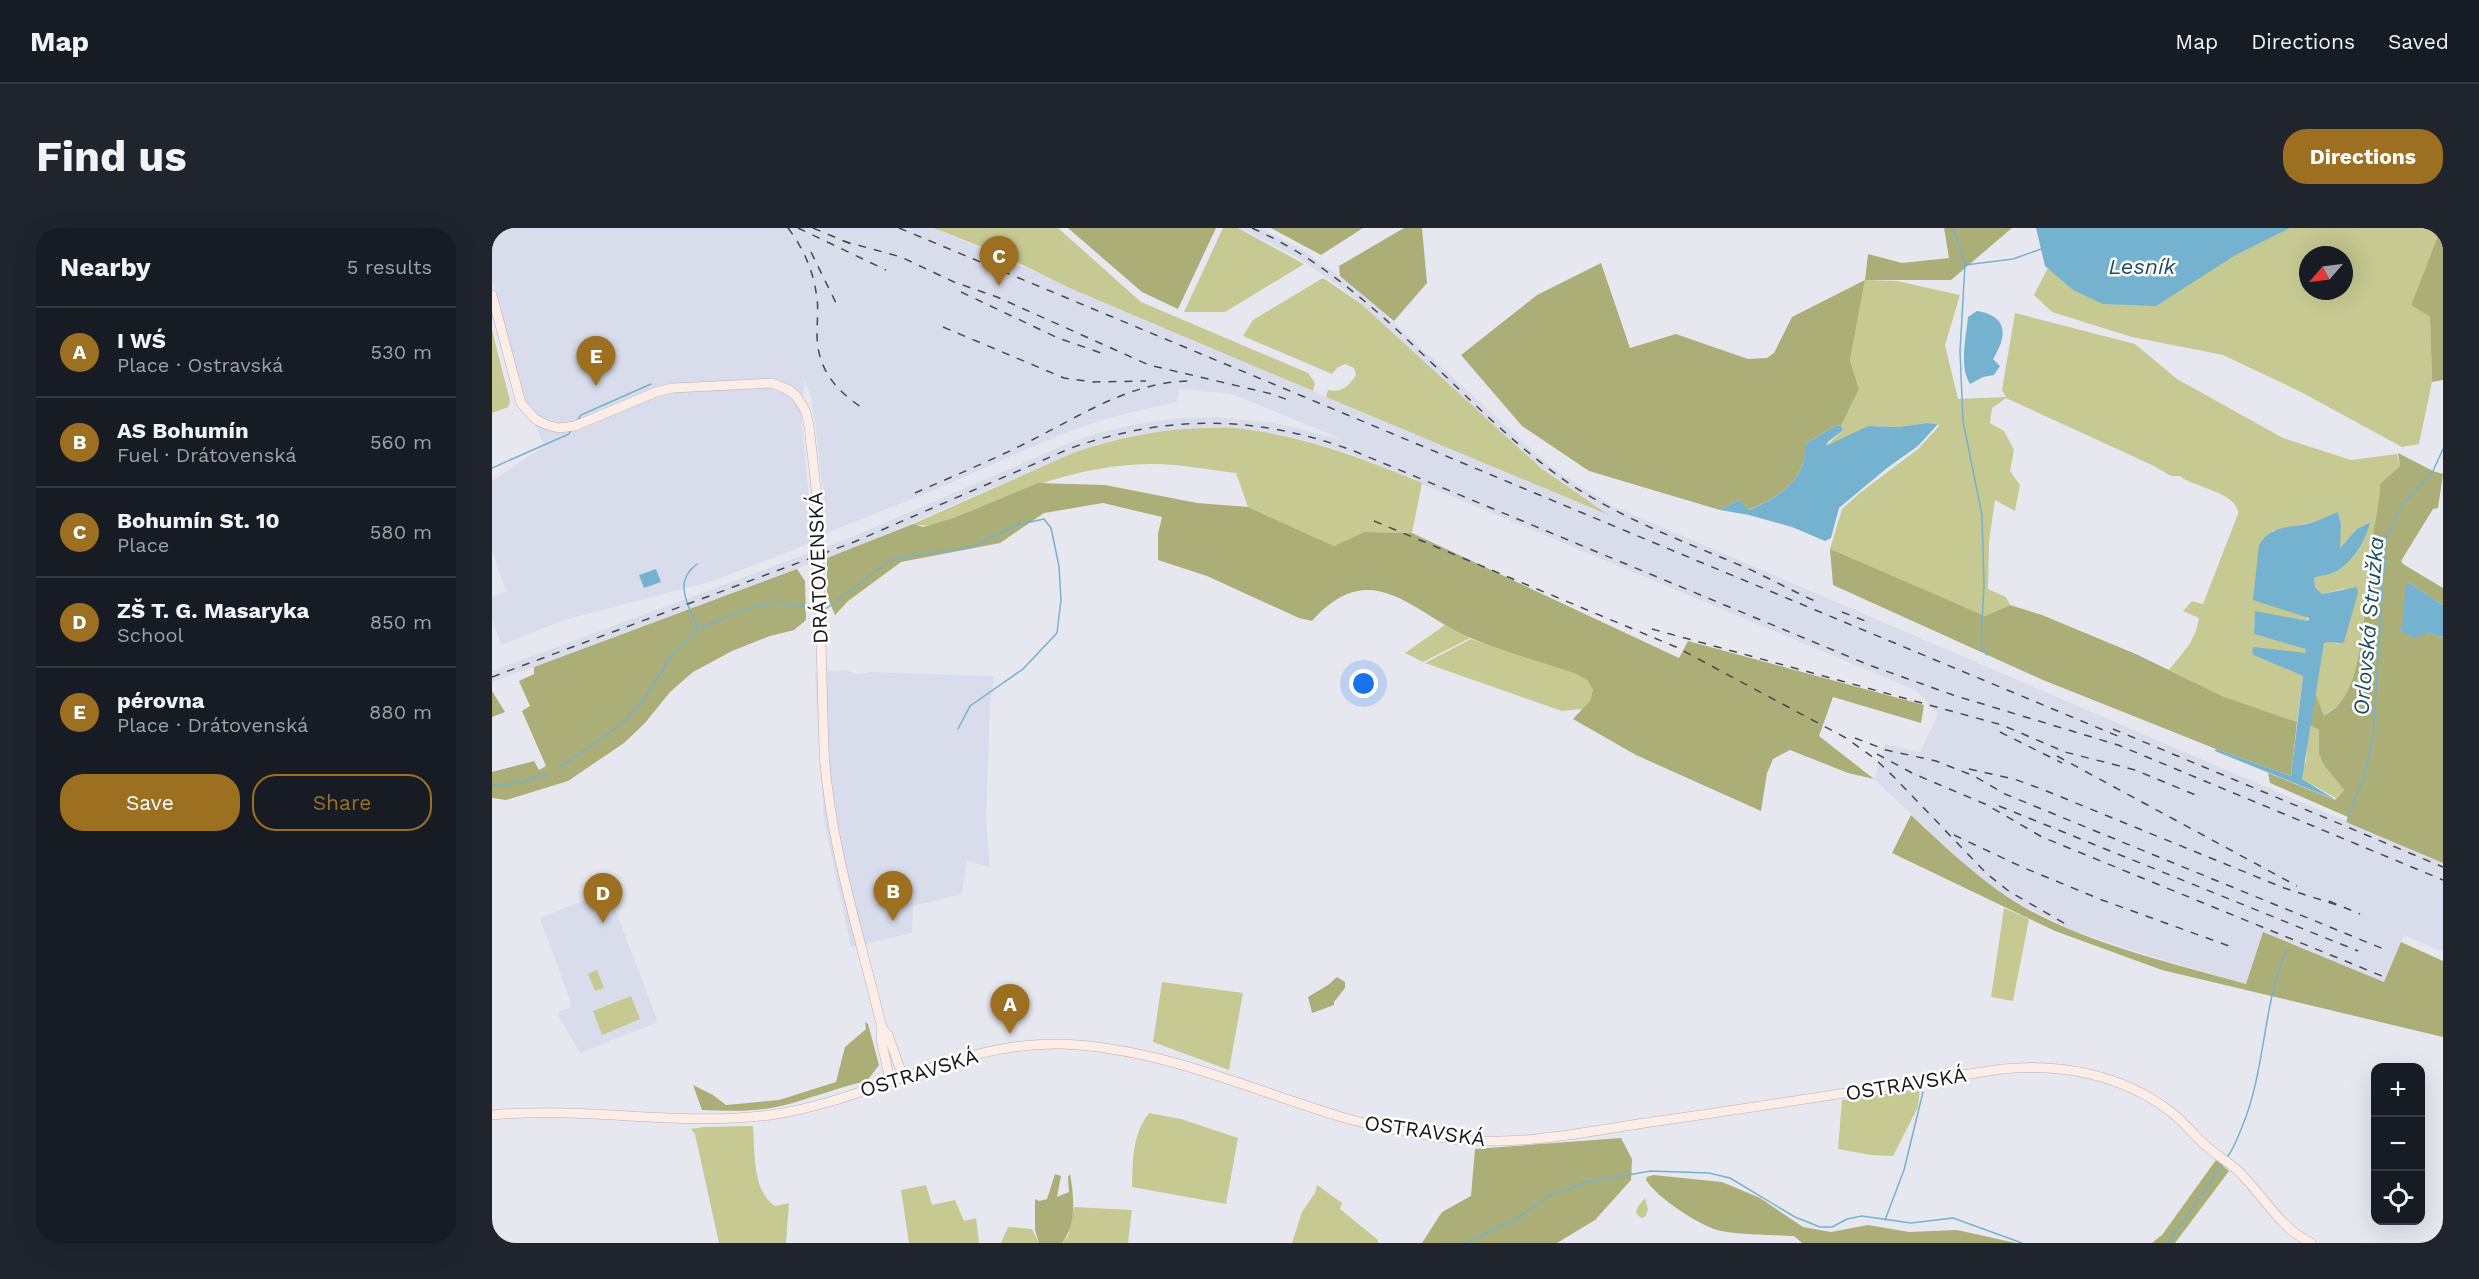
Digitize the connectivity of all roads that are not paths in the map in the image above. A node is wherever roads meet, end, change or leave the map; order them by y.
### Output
1 (492, 295) edge
2 (882, 1028) junction
3 (903, 1077) junction
4 (890, 1081) junction
5 (492, 1115) edge
6 (2311, 1243) edge

1 - 2 main road, DRÁTOVENSKÁ
2 - 3 main road, DRÁTOVENSKÁ
2 - 4 main road, DRÁTOVENSKÁ
3 - 4 main road, OSTRAVSKÁ
3 - 6 main road, OSTRAVSKÁ
4 - 5 main road, OSTRAVSKÁ

